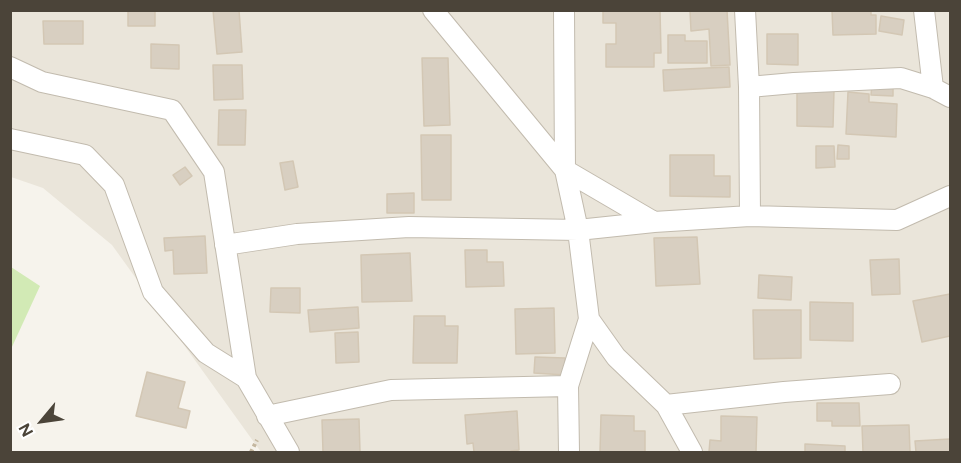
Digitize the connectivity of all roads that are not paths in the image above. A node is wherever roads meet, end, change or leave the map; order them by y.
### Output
1 (433, 10) edge
2 (564, 10) edge
3 (745, 10) edge
4 (924, 10) edge
5 (10, 67) edge
6 (749, 87) junction
7 (933, 88) junction
8 (951, 97) edge
9 (10, 139) edge
10 (565, 170) junction
11 (951, 196) edge
12 (750, 216) junction
13 (654, 222) junction
14 (578, 230) junction
15 (225, 245) junction
16 (589, 319) junction
17 (246, 378) junction
18 (890, 384) dead end
19 (568, 386) junction
20 (666, 405) junction
21 (267, 416) junction
22 (290, 453) edge
23 (569, 453) edge
24 (692, 453) edge

1 - 10 street
2 - 10 street
3 - 6 street
4 - 7 street
5 - 15 street
6 - 7 street
6 - 12 street
7 - 8 street
9 - 17 street
10 - 13 street
10 - 14 street
11 - 12 street
12 - 13 street
13 - 14 street
14 - 15 street
14 - 16 street
15 - 17 street
16 - 19 street
16 - 20 street
17 - 21 street
18 - 20 street
19 - 21 street
19 - 23 street
20 - 24 street
21 - 22 street

